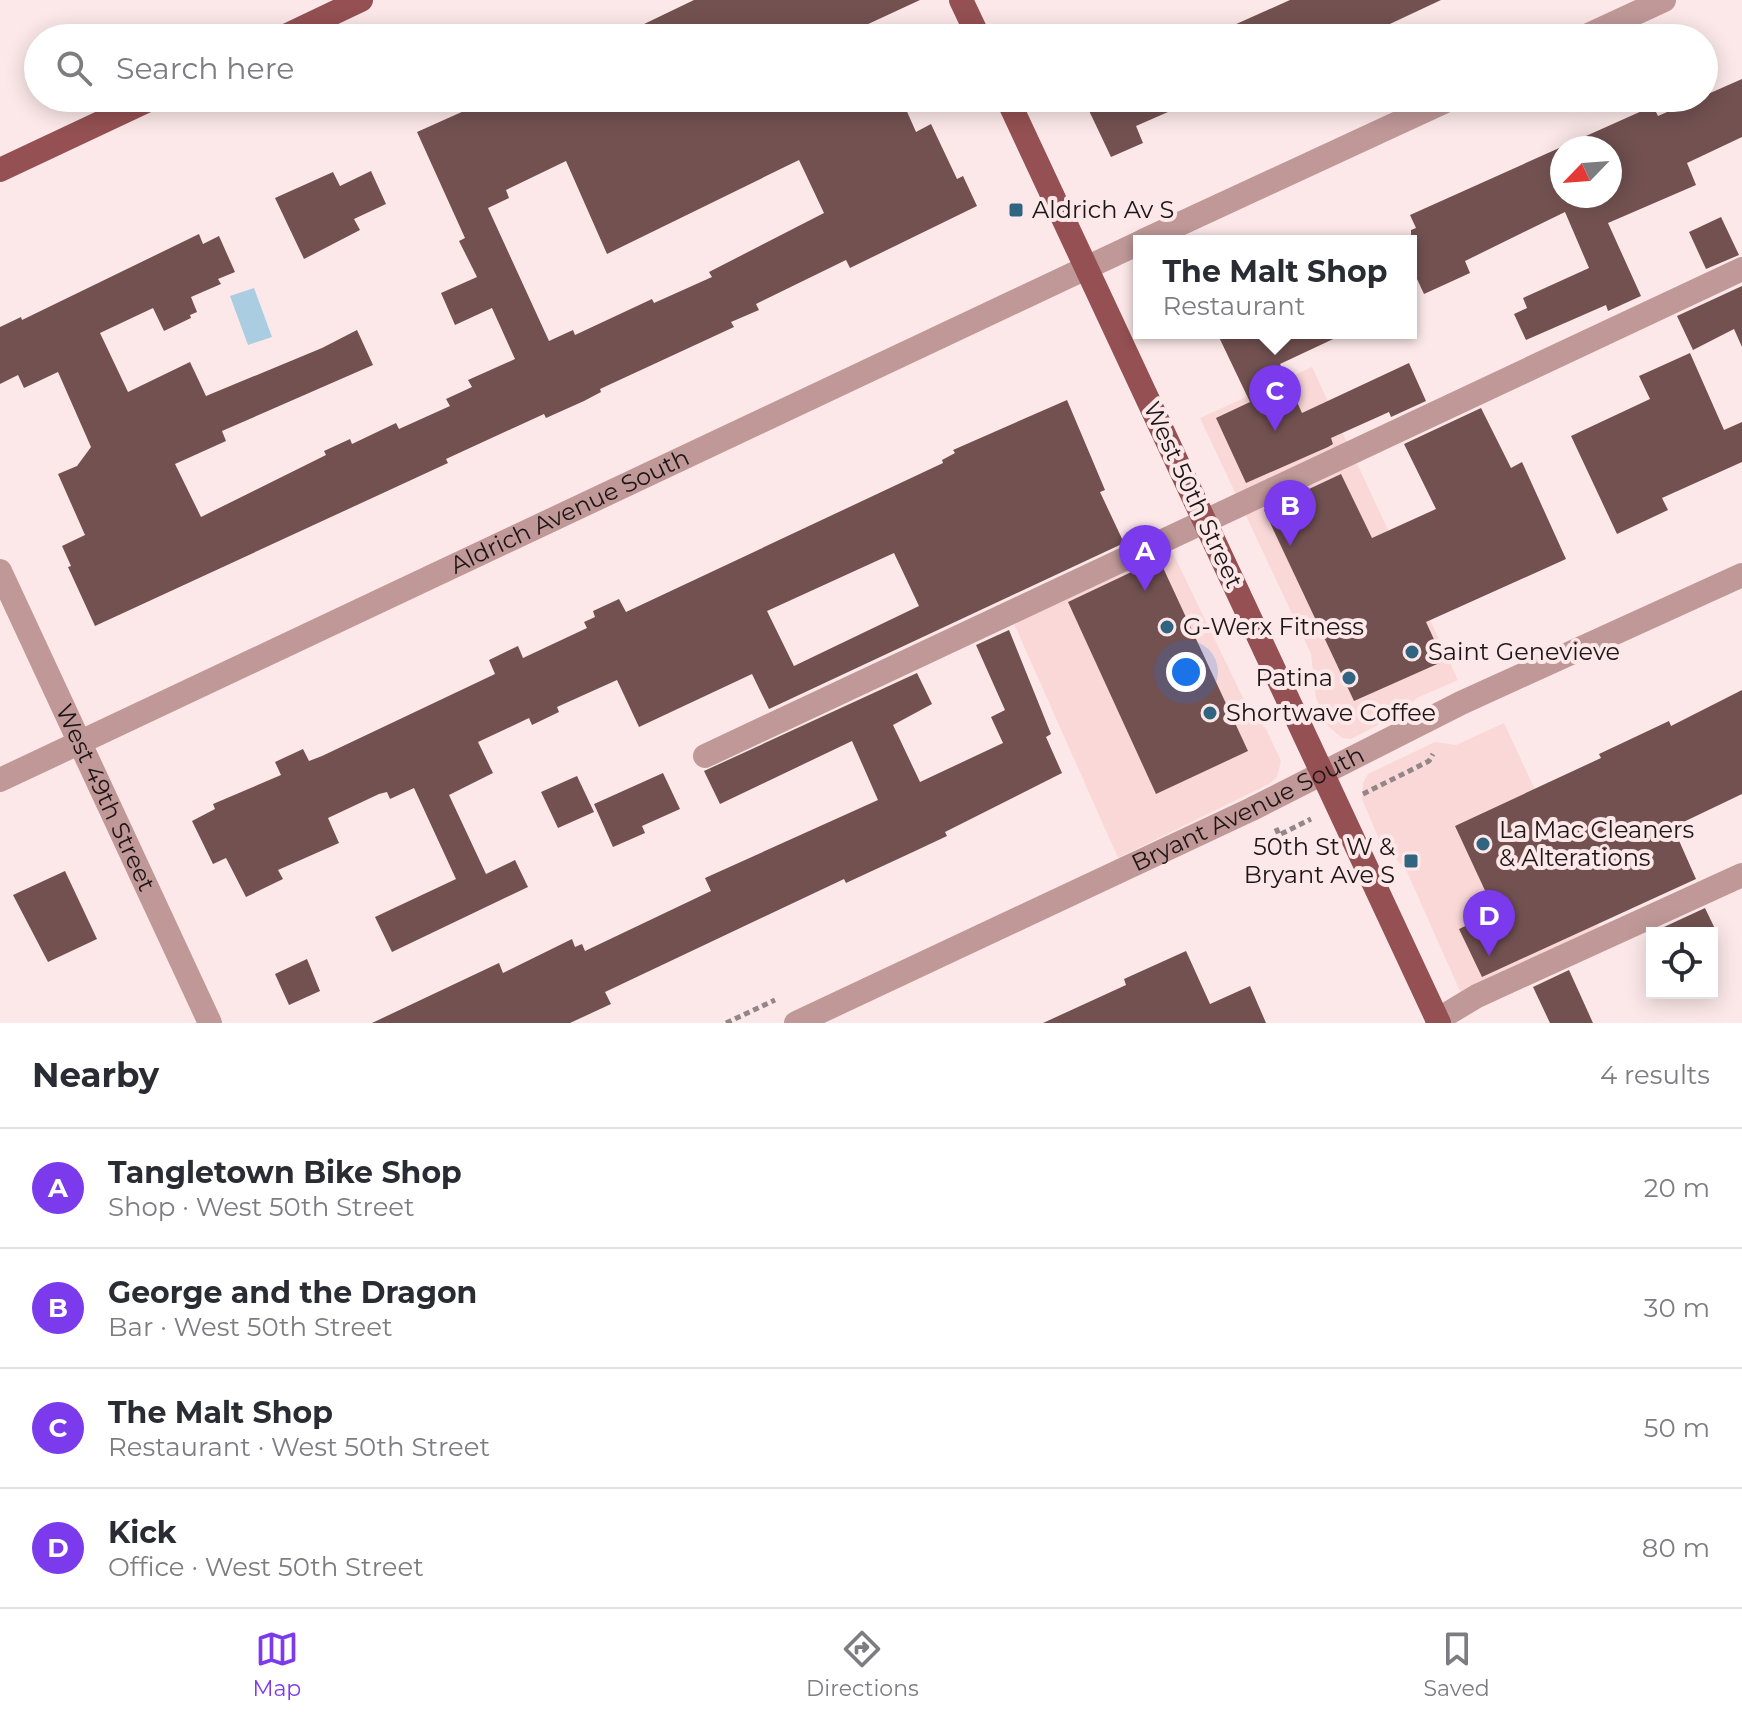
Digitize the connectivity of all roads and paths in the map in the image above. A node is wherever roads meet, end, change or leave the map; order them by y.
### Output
1 (361, 0) edge
2 (961, 0) edge
3 (1664, 0) edge
4 (310, 24) edge
5 (972, 24) edge
6 (1612, 24) edge
7 (123, 112) edge
8 (1014, 112) edge
9 (1422, 112) edge
10 (0, 170) edge
11 (1156, 235) edge
12 (1133, 246) edge
13 (1088, 266) junction
14 (1742, 269) edge
15 (1205, 521) junction
16 (0, 571) edge
17 (1742, 575) edge
18 (79, 742) junction
19 (705, 756) dead end
20 (1324, 772) junction
21 (0, 780) edge
22 (1742, 875) edge
23 (1438, 1021) edge
24 (210, 1023) edge
25 (796, 1023) edge

1 - 4 main road
2 - 5 main road
3 - 6 street
7 - 10 main road
8 - 13 main road, West 50th Street
9 - 11 street, Aldrich Avenue South
12 - 13 street, Aldrich Avenue South
13 - 15 main road, West 50th Street
13 - 18 street, Aldrich Avenue South
14 - 15 street
15 - 19 street
15 - 20 main road, West 50th Street
16 - 18 street, West 49th Street
17 - 20 street, Bryant Avenue South
18 - 21 street, Aldrich Avenue South
18 - 24 street, West 49th Street
20 - 23 main road, West 50th Street
20 - 25 street, Bryant Avenue South
22 - 23 street

